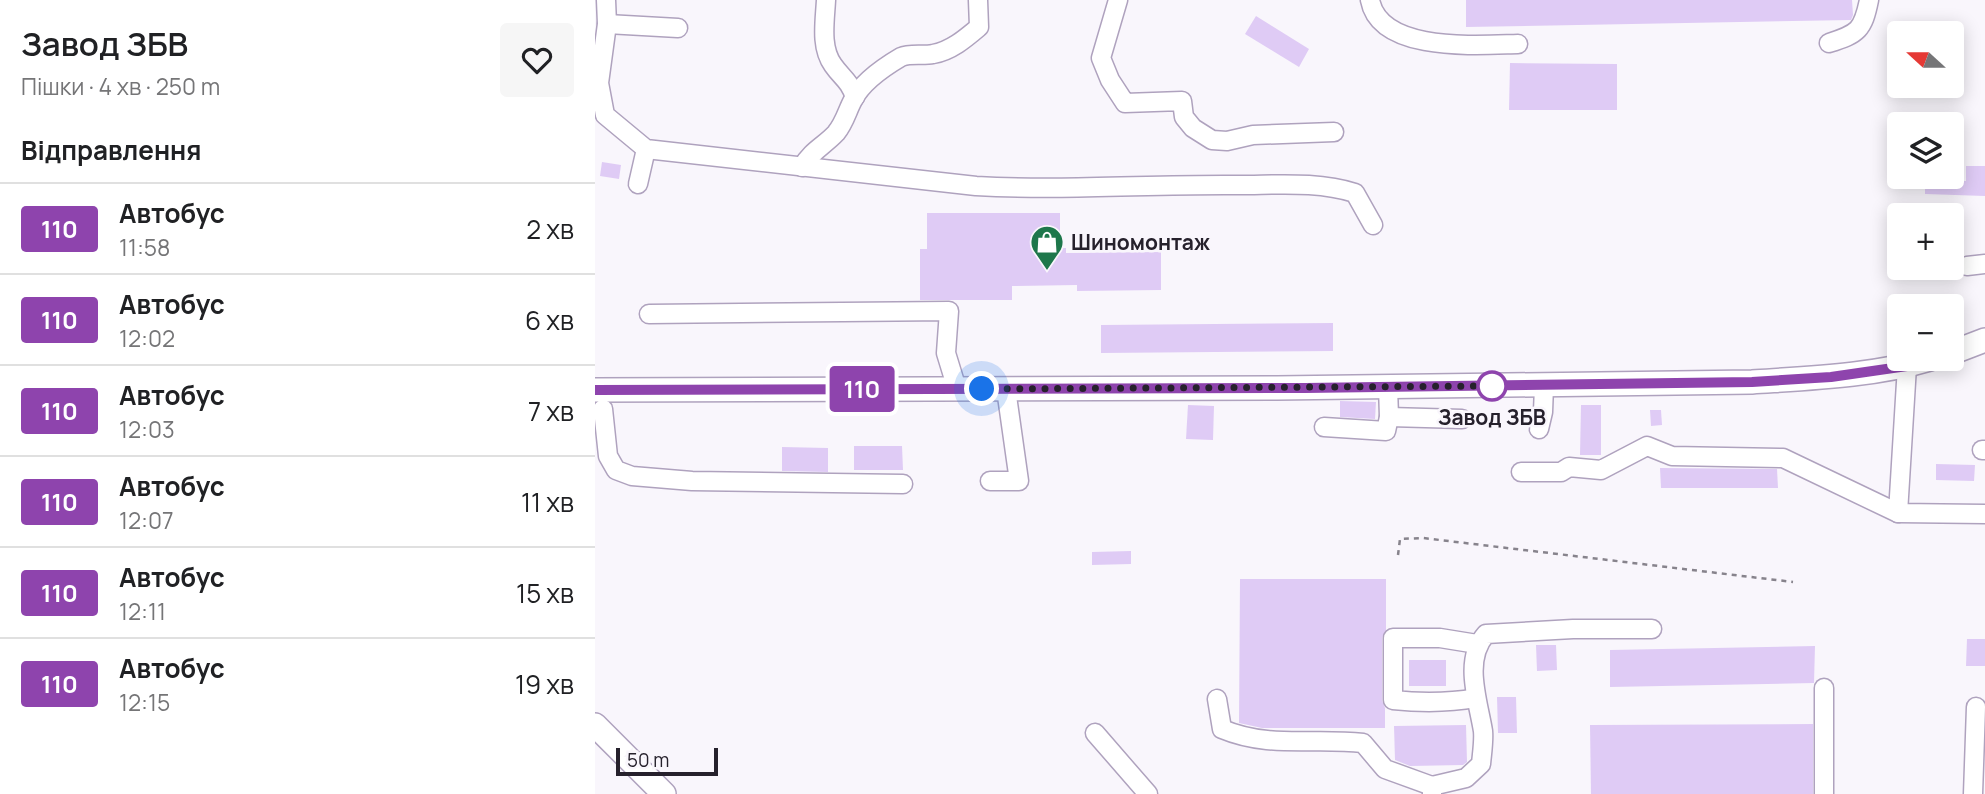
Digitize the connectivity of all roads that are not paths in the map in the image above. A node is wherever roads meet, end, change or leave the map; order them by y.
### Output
1 (606, 0) edge
2 (826, 0) edge
3 (978, 0) edge
4 (1118, 0) edge
5 (1370, 0) edge
6 (1869, 0) edge
7 (607, 24) junction
8 (678, 28) dead end
9 (1829, 43) dead end
10 (1518, 44) dead end
11 (855, 97) junction
12 (1334, 132) dead end
13 (646, 149) junction
14 (801, 167) junction
15 (638, 184) dead end
16 (1373, 225) dead end
17 (649, 314) dead end
18 (1985, 340) edge
19 (1964, 347) edge
20 (1887, 369) edge
21 (1907, 371) edge
22 (1544, 386) junction
23 (1388, 387) junction
24 (957, 389) junction
25 (1006, 389) junction
26 (598, 404) edge
27 (1389, 416) junction
28 (1462, 419) dead end
29 (1324, 428) dead end
30 (1539, 429) dead end
31 (1521, 472) dead end
32 (989, 481) dead end
33 (902, 484) dead end
34 (1898, 513) junction
35 (1985, 514) edge
36 (1652, 629) dead end
37 (1477, 644) junction
38 (1824, 688) dead end
39 (1476, 698) junction
40 (1217, 699) dead end
41 (1976, 707) dead end
42 (595, 725) edge
43 (1095, 733) dead end
44 (1432, 790) edge
45 (664, 794) edge
46 (1148, 794) edge
47 (1824, 794) edge
48 (1973, 794) edge

1 - 7 lane
2 - 11 lane
3 - 11 lane
4 - 12 lane
5 - 10 lane
6 - 9 lane
7 - 8 lane
7 - 13 lane
11 - 14 lane
13 - 14 lane
13 - 15 lane
14 - 16 lane
17 - 24 lane
18 - 19 main road
20 - 22 main road
21 - 34 lane
22 - 23 main road
22 - 30 lane
23 - 25 main road
23 - 27 lane
24 - 25 main road
24 - 26 main road
25 - 32 lane
26 - 33 lane
27 - 28 lane
27 - 29 lane
31 - 34 lane
34 - 35 lane
36 - 37 lane
37 - 39 lane
37 - 39 lane
38 - 47 lane
39 - 44 lane
40 - 44 lane
41 - 48 lane
42 - 45 main road
43 - 46 lane

